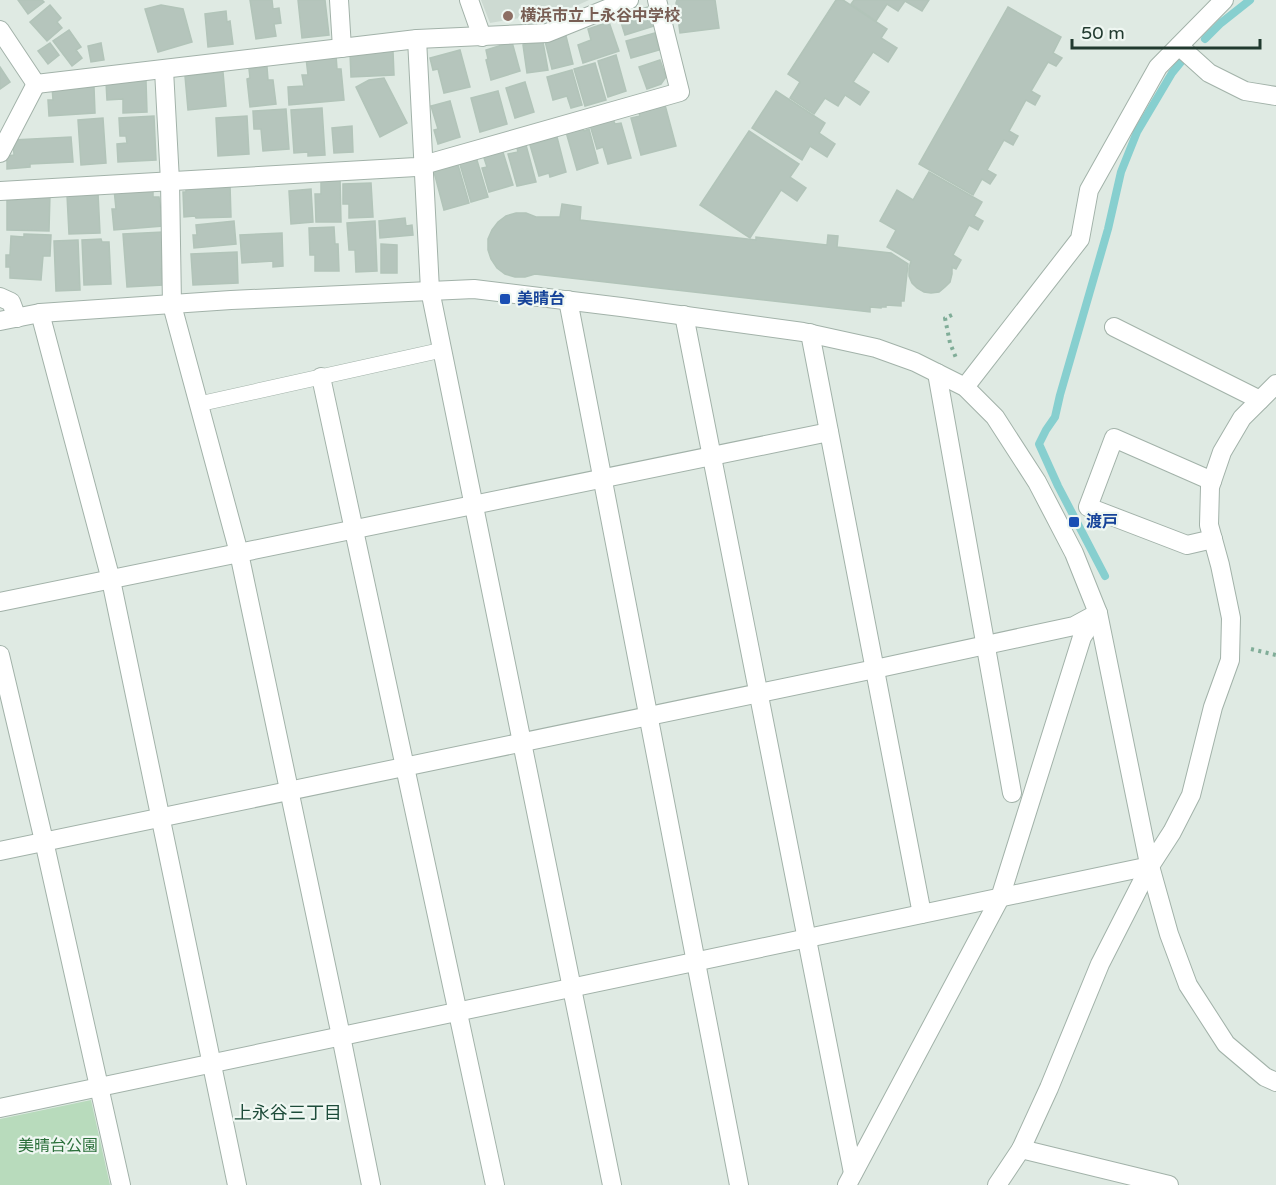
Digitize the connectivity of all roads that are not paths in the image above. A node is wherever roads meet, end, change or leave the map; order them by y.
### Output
1 (339, 0) edge
2 (469, 0) edge
3 (629, 0) edge
4 (657, 0) edge
5 (1224, 0) edge
6 (0, 30) edge
7 (482, 37) junction
8 (417, 39) junction
9 (1179, 46) junction
10 (342, 48) junction
11 (164, 70) junction
12 (36, 84) junction
13 (1276, 96) edge
14 (0, 153) edge
15 (424, 165) junction
16 (170, 181) junction
17 (0, 191) edge
18 (430, 290) junction
19 (0, 297) edge
20 (568, 300) junction
21 (172, 305) junction
22 (40, 313) junction
23 (684, 315) junction
24 (9, 319) edge
25 (1114, 327) dead end
26 (810, 333) junction
27 (442, 350) junction
28 (937, 373) junction
29 (321, 377) junction
30 (1276, 384) edge
31 (965, 387) junction
32 (1260, 400) junction
33 (199, 404) junction
34 (829, 432) junction
35 (712, 456) junction
36 (602, 479) junction
37 (1212, 481) junction
38 (474, 505) junction
39 (354, 530) junction
40 (1213, 539) junction
41 (239, 553) junction
42 (111, 580) junction
43 (0, 602) edge
44 (1098, 613) junction
45 (986, 645) junction
46 (0, 655) edge
47 (875, 669) junction
48 (758, 693) junction
49 (648, 716) junction
50 (522, 742) junction
51 (405, 766) junction
52 (290, 790) junction
53 (160, 817) junction
54 (1024, 823) junction
55 (44, 841) junction
56 (0, 850) edge
57 (1150, 866) junction
58 (1000, 898) junction
59 (922, 914) junction
60 (807, 938) junction
61 (695, 962) junction
62 (572, 988) junction
63 (458, 1012) junction
64 (341, 1036) junction
65 (212, 1063) junction
66 (1276, 1082) edge
67 (99, 1087) junction
68 (0, 1108) edge
69 (1021, 1149) junction
70 (850, 1179) edge
71 (1001, 1182) edge
72 (121, 1185) edge
73 (237, 1185) edge
74 (370, 1185) edge
75 (495, 1185) edge
76 (612, 1185) edge
77 (739, 1185) edge
78 (1169, 1185) edge

1 - 10 street
2 - 7 street
3 - 7 street
4 - 15 street
5 - 9 street
6 - 12 street
7 - 8 street
8 - 10 street
8 - 15 street
9 - 13 street
9 - 31 street
10 - 11 street
11 - 12 street
11 - 16 street
12 - 14 street
15 - 16 street
15 - 18 street
16 - 17 street
16 - 21 street
18 - 20 street
18 - 21 street
18 - 27 street
19 - 24 street
20 - 23 street
20 - 36 street
21 - 22 street
21 - 33 street
22 - 24 street
22 - 42 street
23 - 26 street
23 - 35 street
25 - 32 street
26 - 28 street
26 - 34 street
27 - 29 lane
27 - 38 street
28 - 31 street
28 - 45 street
29 - 33 lane
29 - 39 street
30 - 32 street
31 - 44 street
32 - 37 street
33 - 41 street
34 - 35 street
34 - 47 street
35 - 36 street
35 - 48 street
36 - 38 street
36 - 49 street
37 - 40 street
37 - 40 street
38 - 39 street
38 - 50 street
39 - 41 street
39 - 51 street
40 - 57 street
41 - 42 street
41 - 52 street
42 - 43 street
42 - 53 street
44 - 45 street
44 - 54 street
44 - 57 street
45 - 47 street
45 - 54 street
46 - 55 street
47 - 48 street
47 - 59 street
48 - 49 street
48 - 60 street
49 - 50 street
49 - 61 street
50 - 51 street
50 - 62 street
51 - 52 street
51 - 63 street
52 - 53 street
52 - 64 street
53 - 55 street
53 - 65 street
54 - 58 street
55 - 56 street
55 - 67 street
57 - 58 street
57 - 66 street
57 - 69 street
58 - 59 street
58 - 70 street
59 - 60 street
60 - 61 street
60 - 70 street
61 - 62 street
61 - 77 street
62 - 63 street
62 - 76 street
63 - 64 street
63 - 75 street
64 - 65 street
64 - 74 street
65 - 67 street
65 - 73 street
67 - 68 street
67 - 72 street
69 - 71 street
69 - 78 street

